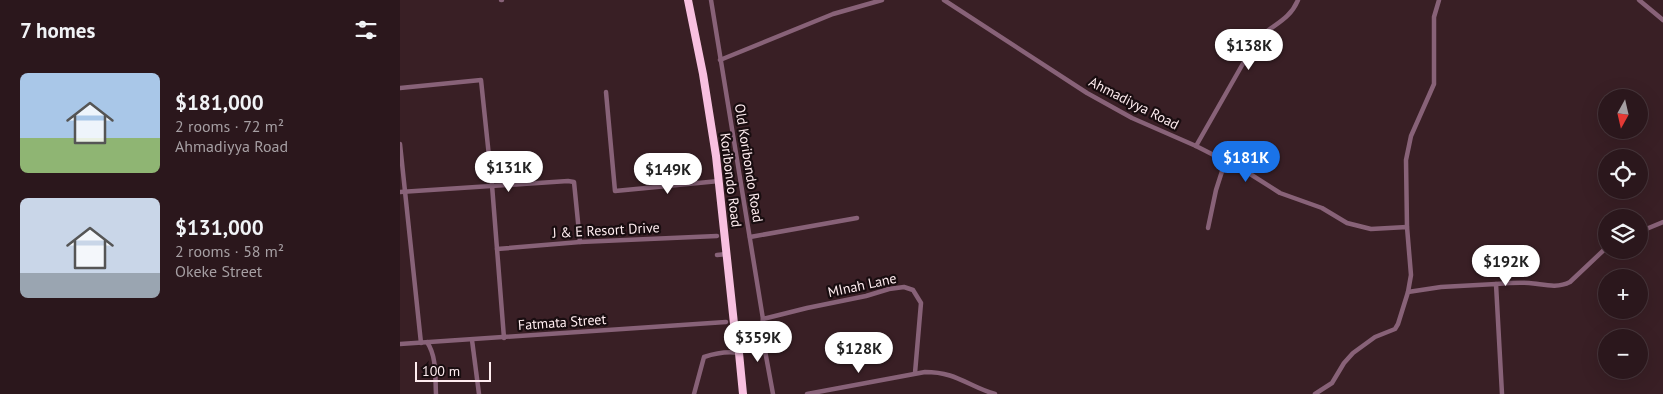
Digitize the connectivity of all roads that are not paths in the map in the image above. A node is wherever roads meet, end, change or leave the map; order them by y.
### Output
1 (688, 0) edge
2 (711, 0) edge
3 (882, 0) edge
4 (944, 0) edge
5 (1298, 0) edge
6 (1438, 0) edge
7 (1639, 0) edge
8 (1663, 20) edge
9 (720, 60) junction
10 (400, 88) edge
11 (606, 92) dead end
12 (400, 144) edge
13 (1196, 146) junction
14 (1225, 162) junction
15 (719, 181) junction
16 (492, 185) junction
17 (402, 192) edge
18 (857, 218) dead end
19 (1663, 222) edge
20 (1407, 227) junction
21 (1208, 228) dead end
22 (1648, 228) edge
23 (716, 236) dead end
24 (750, 237) junction
25 (580, 242) junction
26 (497, 249) junction
27 (727, 254) junction
28 (717, 255) dead end
29 (1598, 256) edge
30 (1496, 284) junction
31 (1408, 292) junction
32 (763, 319) junction
33 (726, 322) dead end
34 (761, 329) junction
35 (735, 333) junction
36 (504, 338) junction
37 (472, 340) junction
38 (427, 342) junction
39 (421, 343) junction
40 (400, 344) edge
41 (739, 353) junction
42 (915, 373) junction
43 (436, 394) edge
44 (479, 394) edge
45 (694, 394) edge
46 (743, 394) edge
47 (773, 394) edge
48 (807, 394) edge
49 (995, 394) edge
50 (1315, 394) edge
51 (1502, 394) edge

1 - 15 highway, Koribondo Road
2 - 9 street, Old Koribondo Road
3 - 9 street
4 - 13 street, Ahmadiyya Road
5 - 13 street
6 - 20 street
7 - 8 street
9 - 24 street, Old Koribondo Road
10 - 16 street
11 - 15 street
12 - 17 street
13 - 14 street, Ahmadiyya Road
14 - 20 street, Ahmadiyya Road
14 - 21 street
15 - 27 highway, Koribondo Road
16 - 17 street
16 - 25 street
16 - 26 street
17 - 39 street
18 - 24 street
19 - 22 street
20 - 31 street
23 - 25 street, J & E Resort Drive
24 - 32 street, Old Koribondo Road
25 - 26 street, J & E Resort Drive
26 - 36 street
27 - 28 street
27 - 35 highway, Koribondo Road
29 - 30 street
30 - 31 street
30 - 51 street
31 - 50 street
32 - 34 street, Old Koribondo Road
32 - 42 street, MInah Lane
33 - 36 street, Fatmata Street
34 - 35 street
34 - 47 street, Old Koribondo Road
35 - 41 highway, Koribondo Road
36 - 37 street, Fatmata Street
37 - 38 street, Fatmata Street
37 - 44 street
38 - 39 street, Fatmata Street
38 - 43 street
39 - 40 street, Fatmata Street
41 - 45 street
41 - 46 highway, Koribondo Road
42 - 48 street
42 - 49 street

